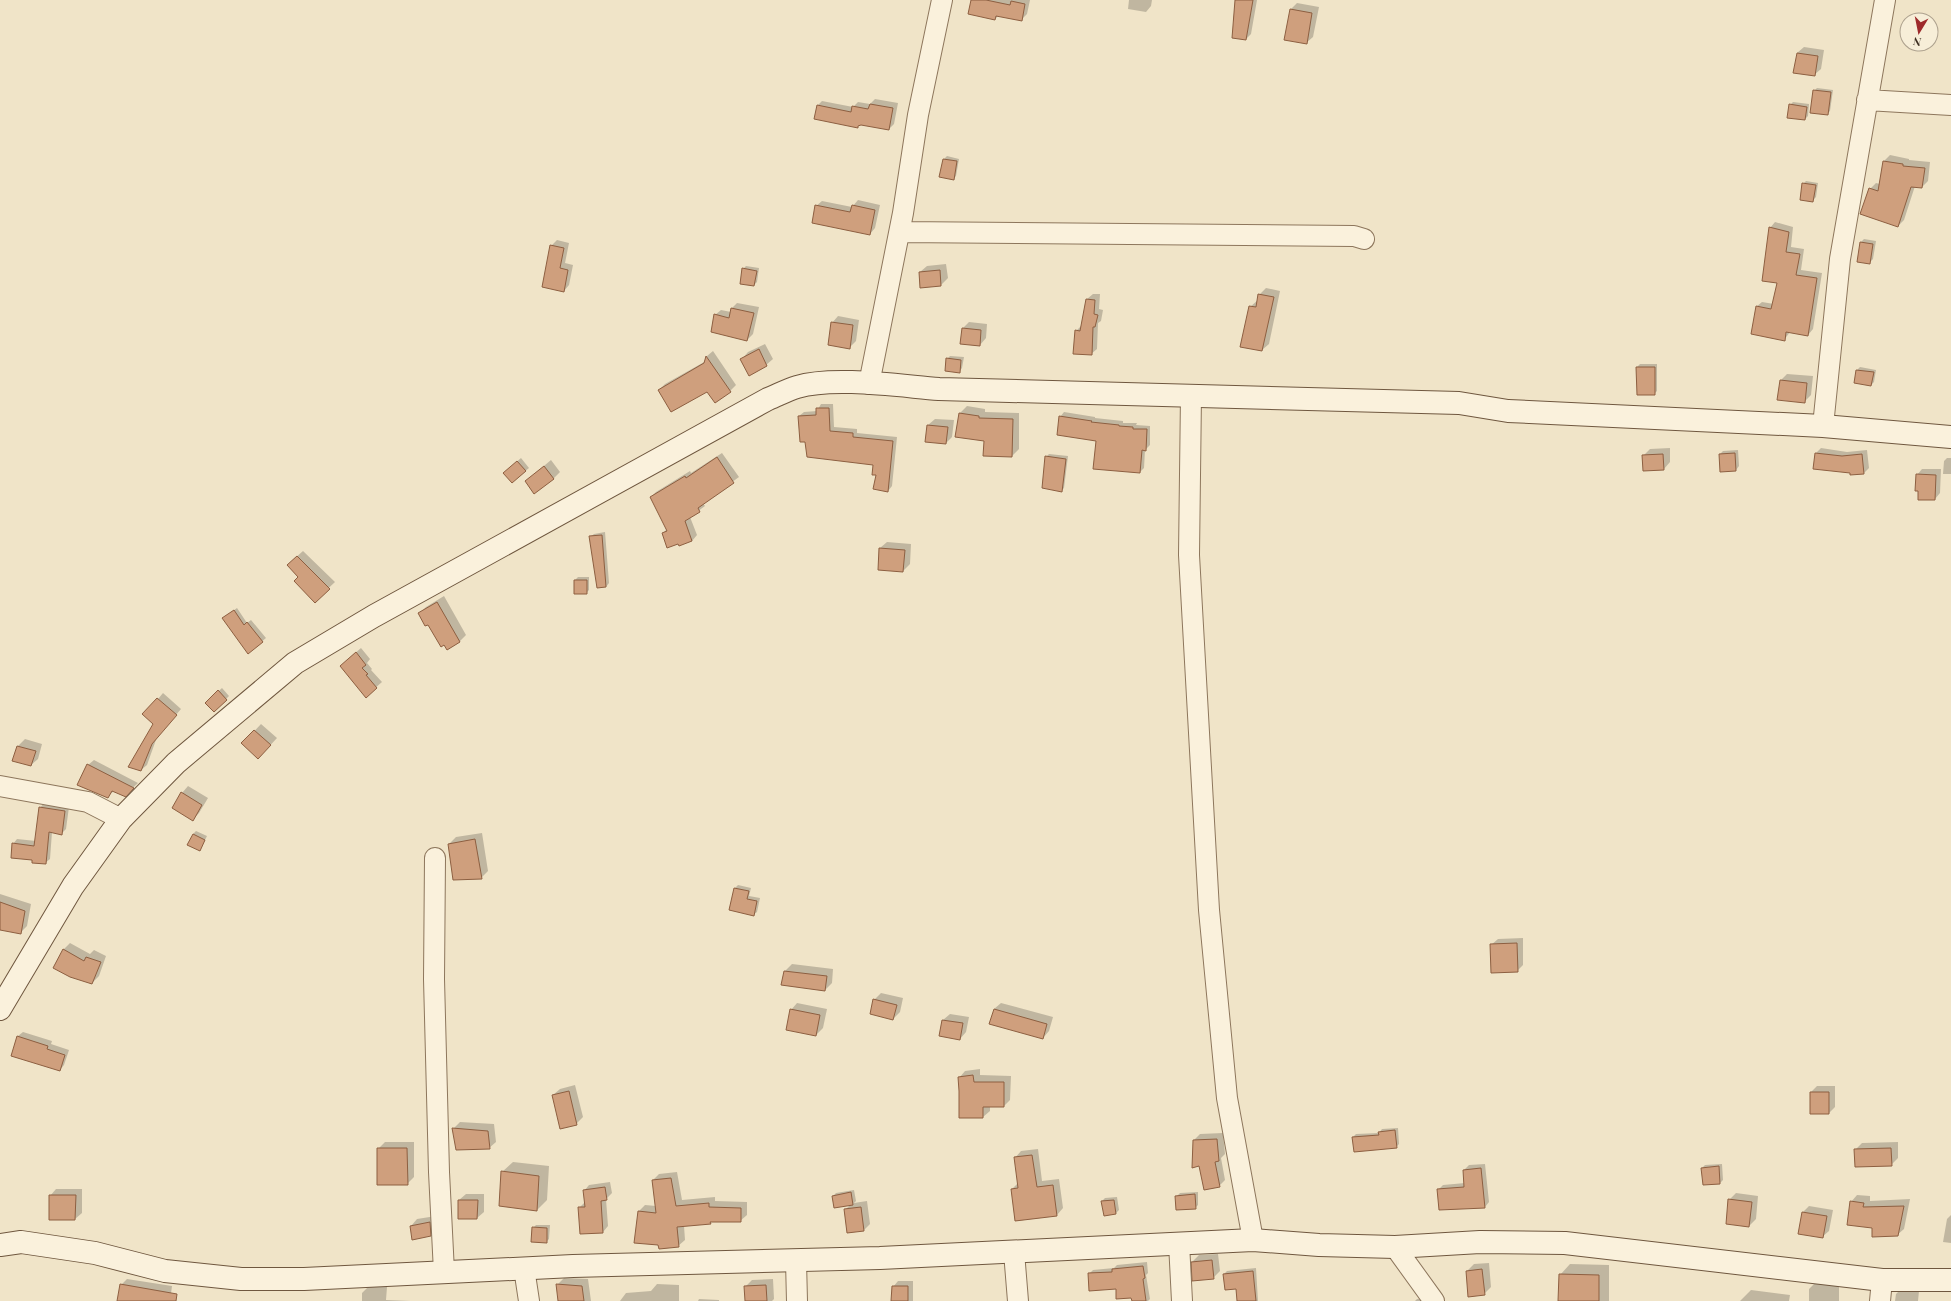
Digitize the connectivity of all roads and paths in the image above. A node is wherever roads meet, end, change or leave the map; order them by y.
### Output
1 (942, 0) edge
2 (1885, 0) edge
3 (1867, 100) junction
4 (1951, 105) edge
5 (900, 232) junction
6 (1364, 239) dead end
7 (869, 384) junction
8 (1191, 396) junction
9 (1823, 426) junction
10 (1951, 437) edge
11 (0, 786) edge
12 (121, 820) junction
13 (435, 858) dead end
14 (0, 1009) edge
15 (1253, 1240) junction
16 (1179, 1243) junction
17 (0, 1245) edge
18 (1395, 1248) junction
19 (1014, 1252) junction
20 (796, 1260) junction
21 (524, 1268) junction
22 (444, 1272) junction
23 (1951, 1280) edge
24 (1881, 1291) edge
25 (529, 1301) edge
26 (797, 1301) edge
27 (1018, 1301) edge
28 (1182, 1301) edge
29 (1434, 1301) edge

1 - 5 street
2 - 3 street
3 - 4 street
3 - 9 street
5 - 6 street
5 - 7 street
7 - 8 street
7 - 12 street
8 - 9 street
8 - 15 street
9 - 10 street
11 - 12 street
12 - 14 street
13 - 22 street
15 - 16 street
15 - 18 street
16 - 19 street
16 - 28 street
17 - 22 street
18 - 24 street
18 - 29 street
19 - 20 street
19 - 27 street
20 - 21 street
20 - 26 street
21 - 22 street
21 - 25 street
23 - 24 street

